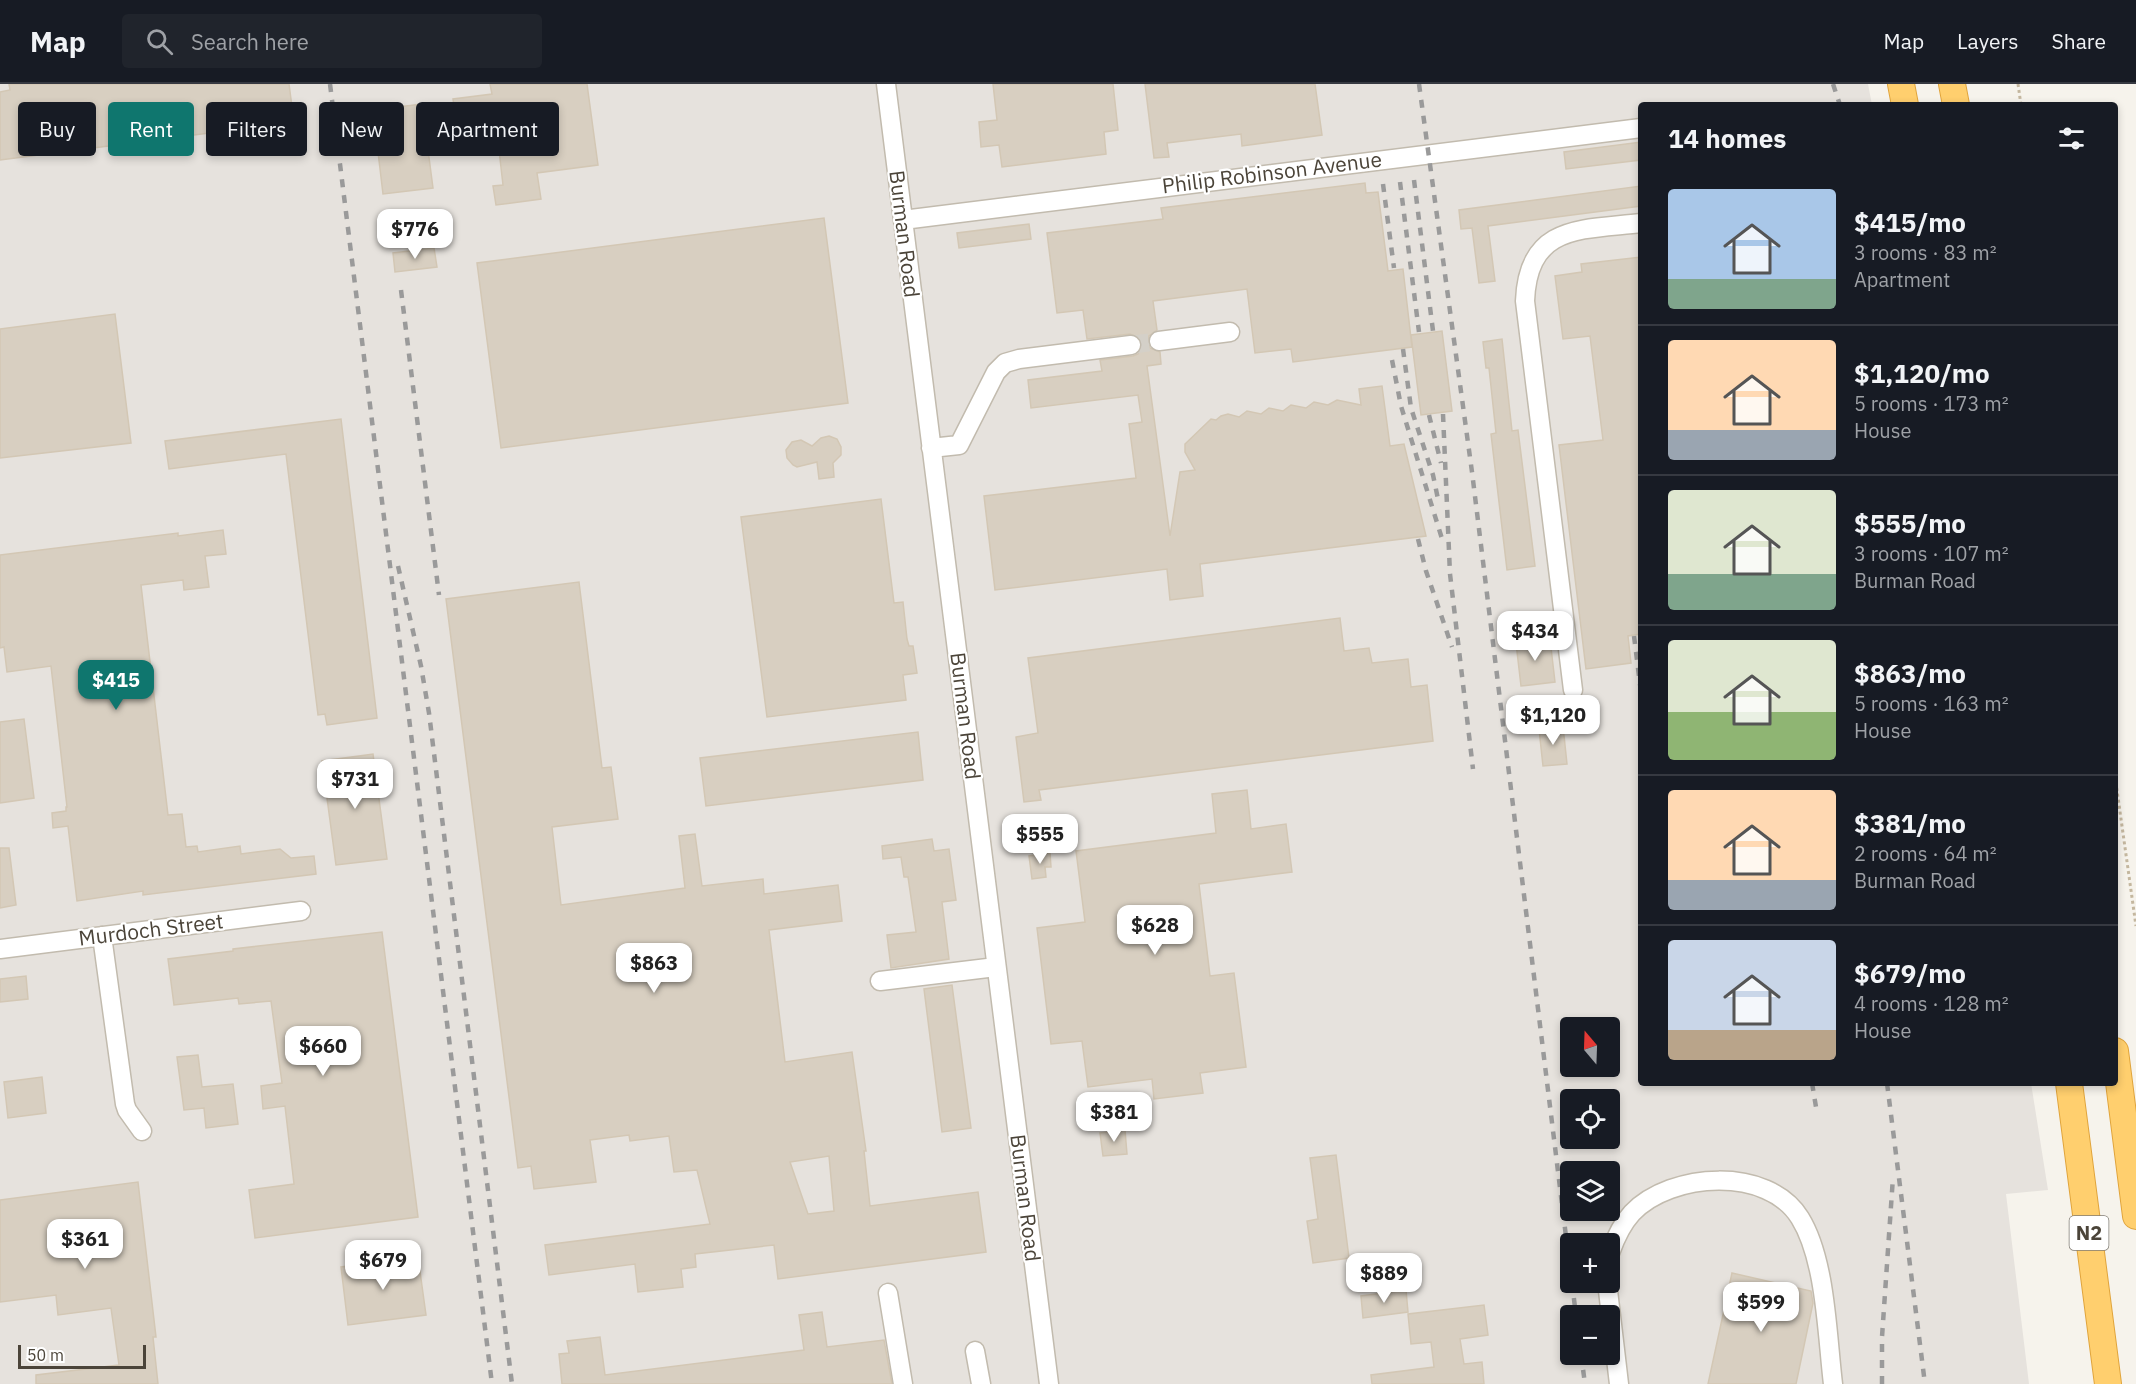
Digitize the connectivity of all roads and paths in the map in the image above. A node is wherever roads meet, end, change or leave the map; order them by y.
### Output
1 (886, 84) edge
2 (1901, 84) edge
3 (1952, 84) edge
4 (2018, 84) edge
5 (1904, 102) edge
6 (1955, 102) edge
7 (2021, 102) edge
8 (1638, 128) edge
9 (903, 220) junction
10 (1638, 223) edge
11 (1230, 333) dead end
12 (1159, 341) tunnel mouth
13 (1131, 345) tunnel mouth
14 (932, 448) junction
15 (1573, 690) dead end
16 (2118, 797) edge
17 (302, 910) dead end
18 (2136, 926) edge
19 (102, 936) junction
20 (0, 949) edge
21 (996, 966) junction
22 (880, 981) dead end
23 (2118, 1075) edge
24 (2069, 1086) edge
25 (142, 1131) dead end
26 (2136, 1216) edge
27 (1619, 1233) edge
28 (888, 1293) dead end
29 (1608, 1293) edge
30 (975, 1351) dead end
31 (903, 1384) edge
32 (981, 1384) edge
33 (1048, 1384) edge
34 (1619, 1384) edge
35 (1833, 1384) edge
36 (2108, 1384) edge

1 - 9 street, Burman Road
2 - 5 highway
3 - 6 highway
4 - 7 path
8 - 9 street, Philip Robinson Avenue
9 - 14 street, Burman Road
10 - 15 street
11 - 12 street
13 - 14 street
14 - 21 street, Burman Road
16 - 18 path
17 - 19 street, Murdoch Street
19 - 20 street, Murdoch Street
19 - 25 street
21 - 22 street
21 - 33 street, Burman Road
23 - 26 highway, N2
24 - 36 highway, N2
27 - 35 street
28 - 31 street
29 - 34 street
30 - 32 street

